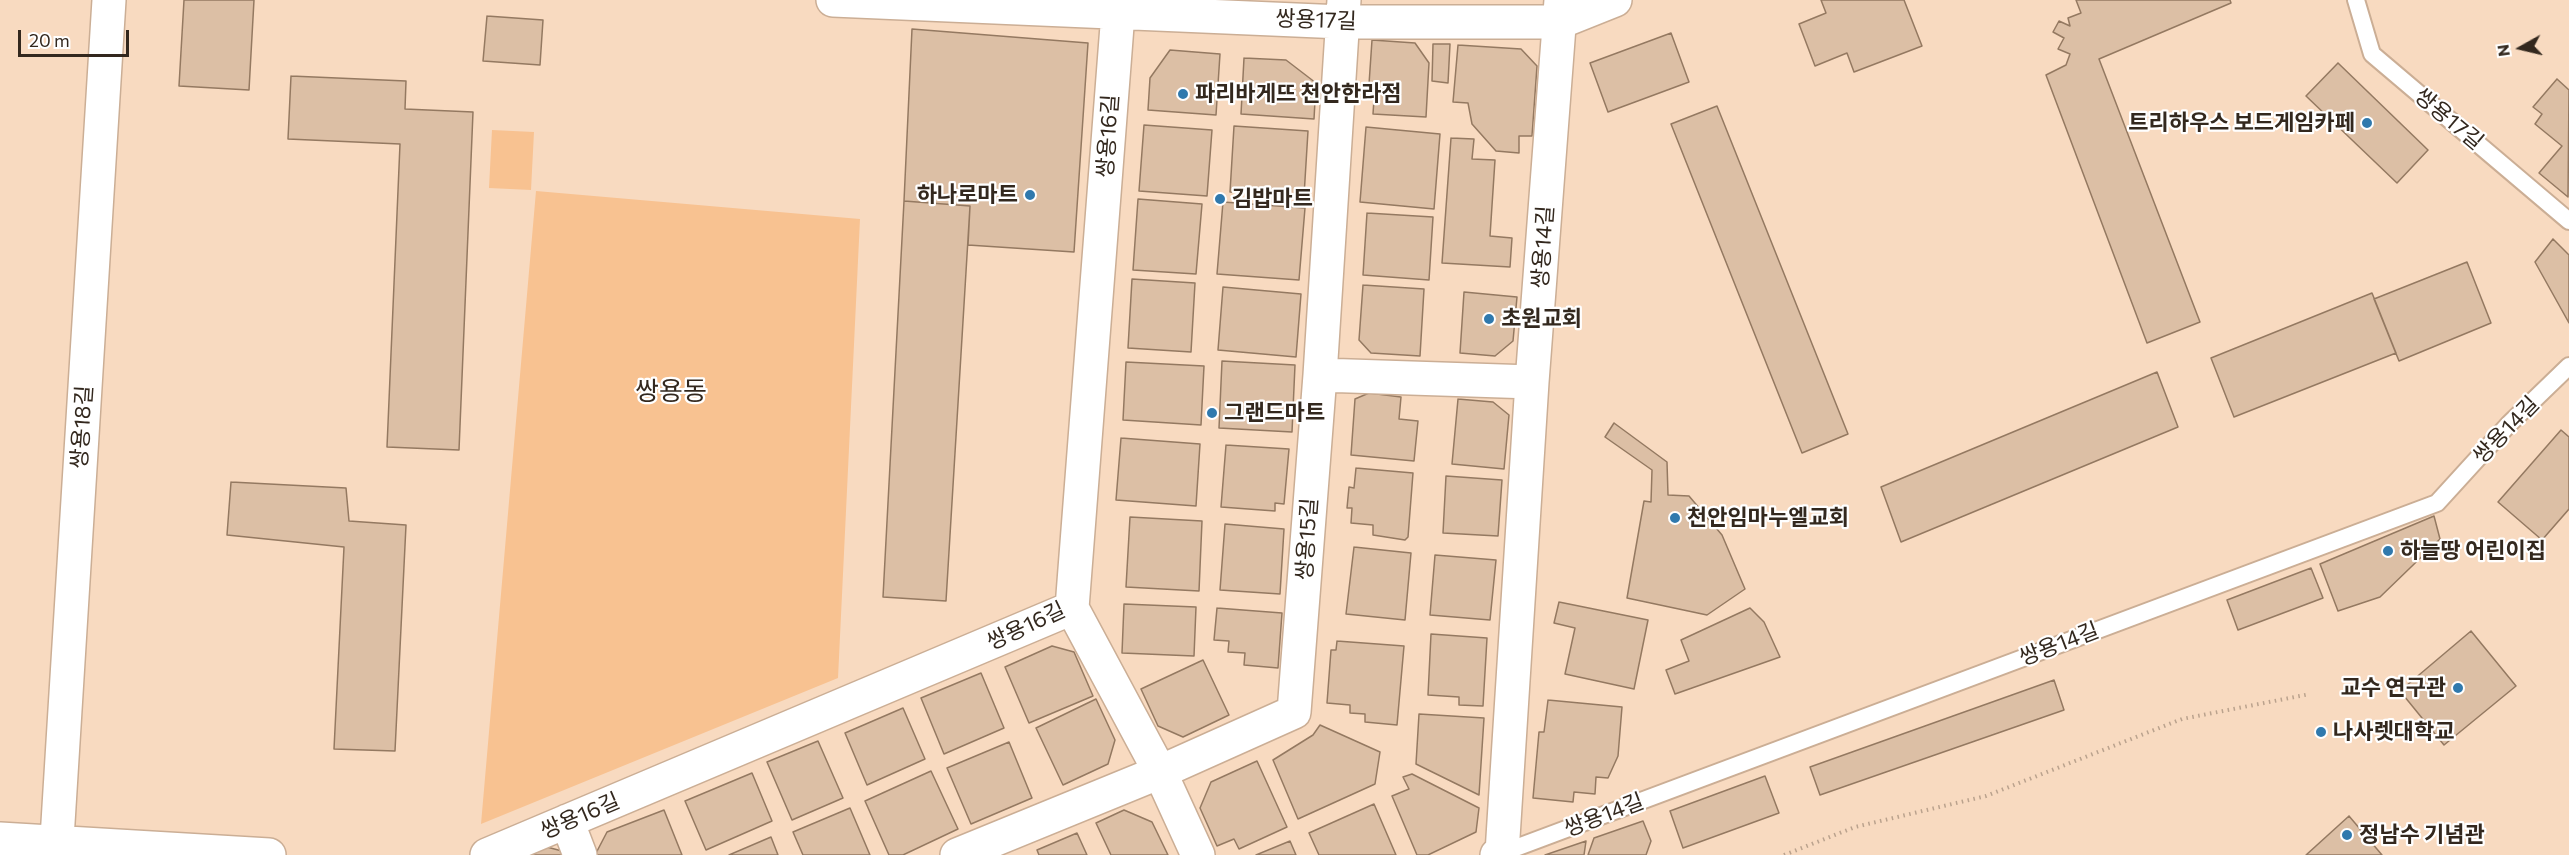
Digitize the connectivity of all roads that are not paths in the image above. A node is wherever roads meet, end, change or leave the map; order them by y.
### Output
1 (109, 0) edge
2 (833, 0) edge
3 (1615, 0) edge
4 (2356, 0) edge
5 (1118, 6) edge
6 (1343, 11) edge
7 (1560, 11) edge
8 (2569, 221) edge
9 (2569, 366) edge
10 (1320, 375) junction
11 (1532, 382) junction
12 (1072, 608) junction
13 (1161, 772) junction
14 (567, 821) junction
15 (0, 839) edge
16 (57, 849) edge
17 (1500, 854) edge
18 (269, 855) edge
19 (487, 855) edge
20 (579, 855) edge
21 (957, 855) edge
22 (1198, 855) edge

1 - 16 street, 쌍용18길
2 - 5 street, 쌍용17길
3 - 7 street, 쌍용17길
4 - 8 lane, 쌍용17길
5 - 6 street, 쌍용17길
5 - 12 street, 쌍용16길
6 - 7 street, 쌍용17길
6 - 10 street, 쌍용15길
7 - 11 street, 쌍용14길
9 - 17 lane, 쌍용14길
10 - 11 street
10 - 13 street, 쌍용15길
11 - 17 street, 쌍용14길
12 - 13 street
12 - 14 street, 쌍용16길
13 - 21 street, 쌍용15길
13 - 22 street
14 - 19 street, 쌍용16길
14 - 20 street
15 - 16 street
16 - 18 street

